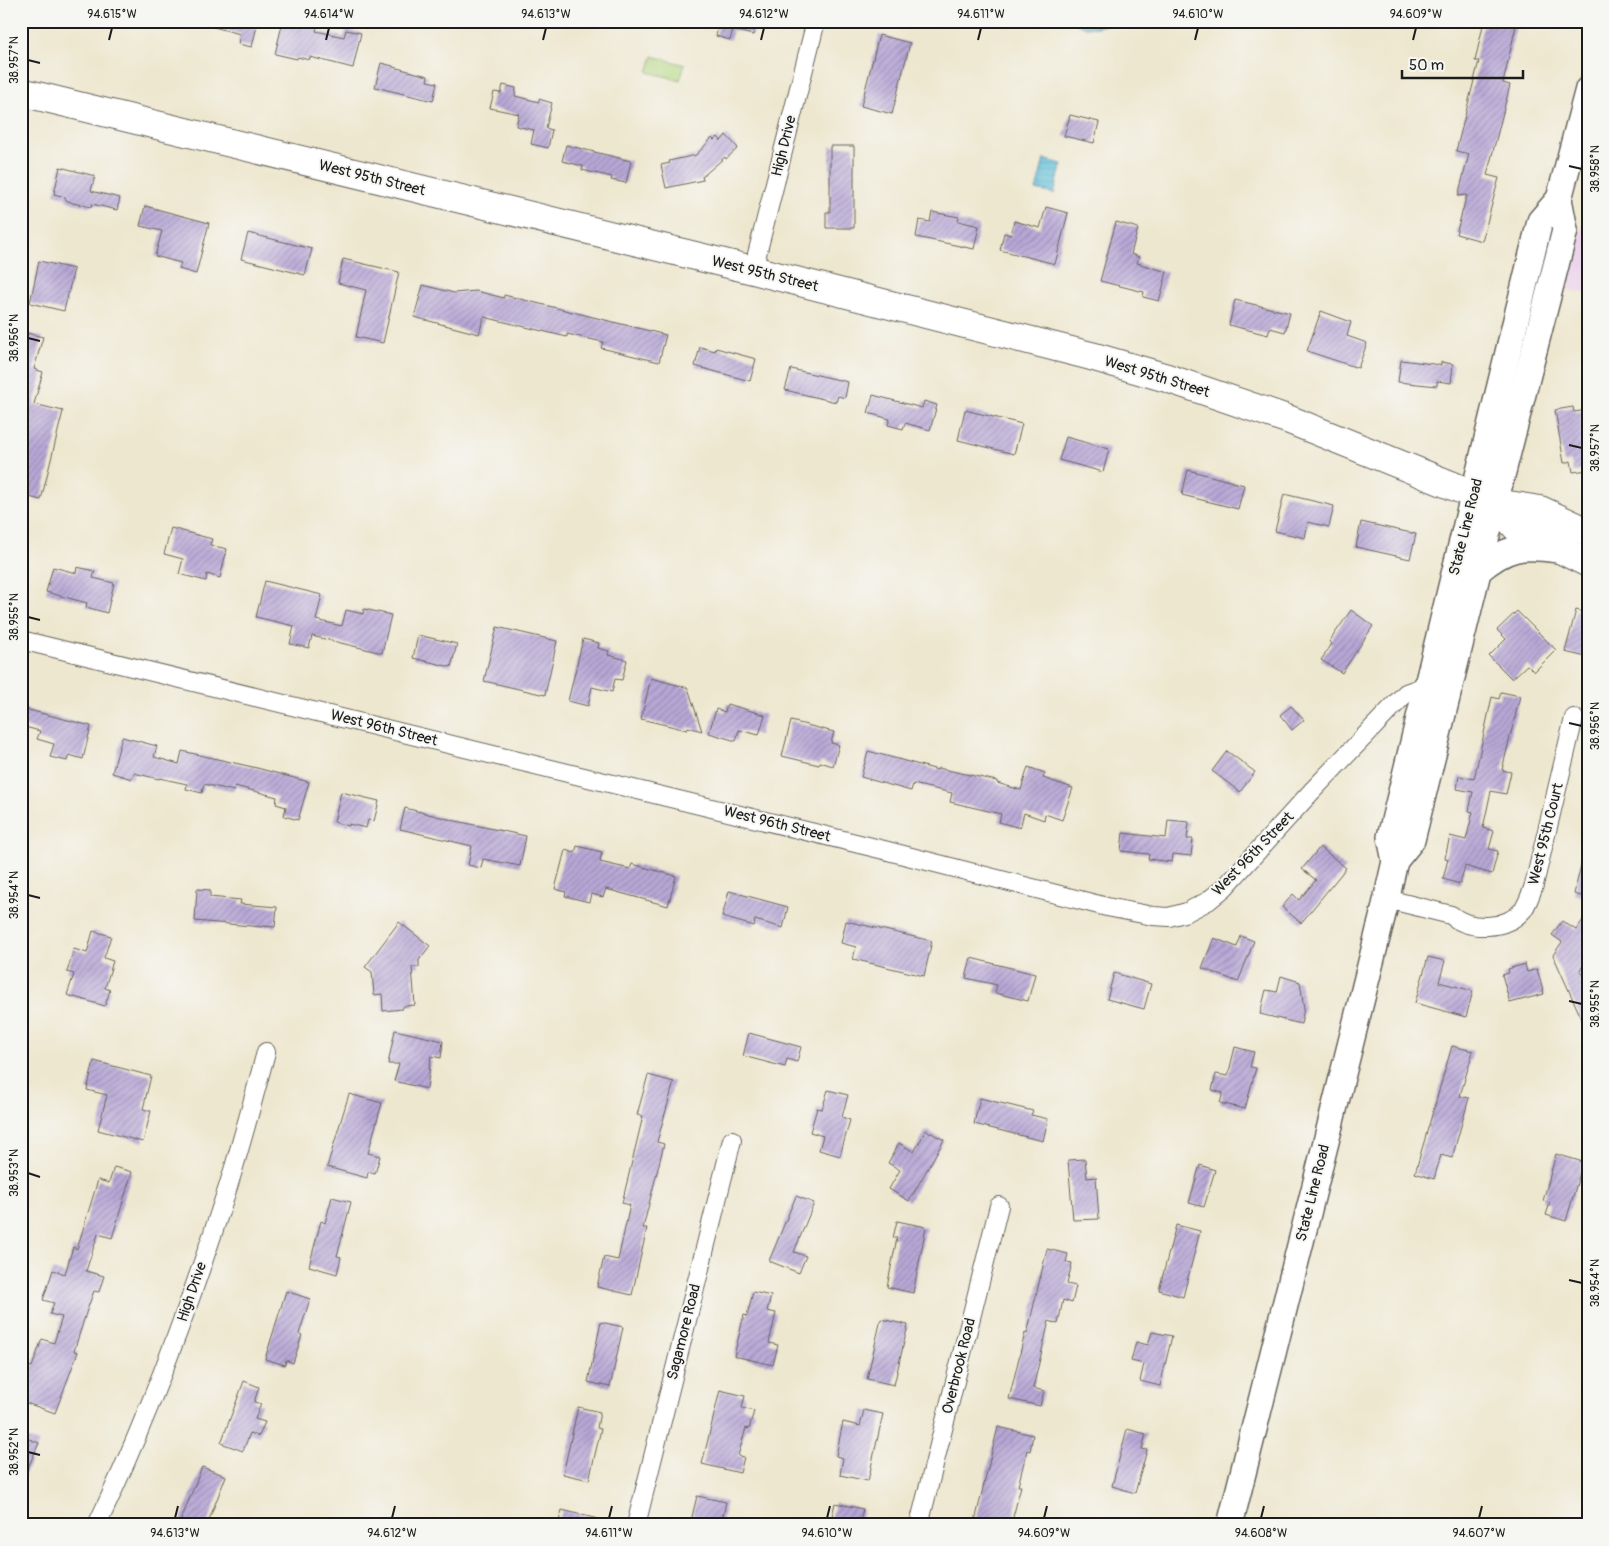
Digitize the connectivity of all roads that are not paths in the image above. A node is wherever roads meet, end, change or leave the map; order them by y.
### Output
1 (816, 21) edge
2 (1588, 89) edge
3 (21, 92) edge
4 (753, 270) junction
5 (1484, 498) junction
6 (1588, 532) edge
7 (1576, 557) edge
8 (1478, 571) junction
9 (21, 640) edge
10 (1438, 687) junction
11 (1574, 718) dead end
12 (1385, 905) junction
13 (266, 1052) dead end
14 (732, 1140) dead end
15 (998, 1206) dead end
16 (97, 1525) edge
17 (636, 1525) edge
18 (919, 1525) edge
19 (1230, 1525) edge

1 - 4 street, High Drive
2 - 5 main road, State Line Road
3 - 4 main road, West 95th Street
4 - 5 main road, West 95th Street
5 - 6 main road
5 - 7 main road
5 - 8 main road, State Line Road
5 - 10 main road, State Line Road
7 - 8 main road
8 - 10 main road, State Line Road
9 - 10 street, West 96th Street
10 - 12 main road, State Line Road
11 - 12 street, West 95th Court
12 - 19 main road, State Line Road
13 - 16 street, High Drive
14 - 17 street, Sagamore Road
15 - 18 street, Overbrook Road

